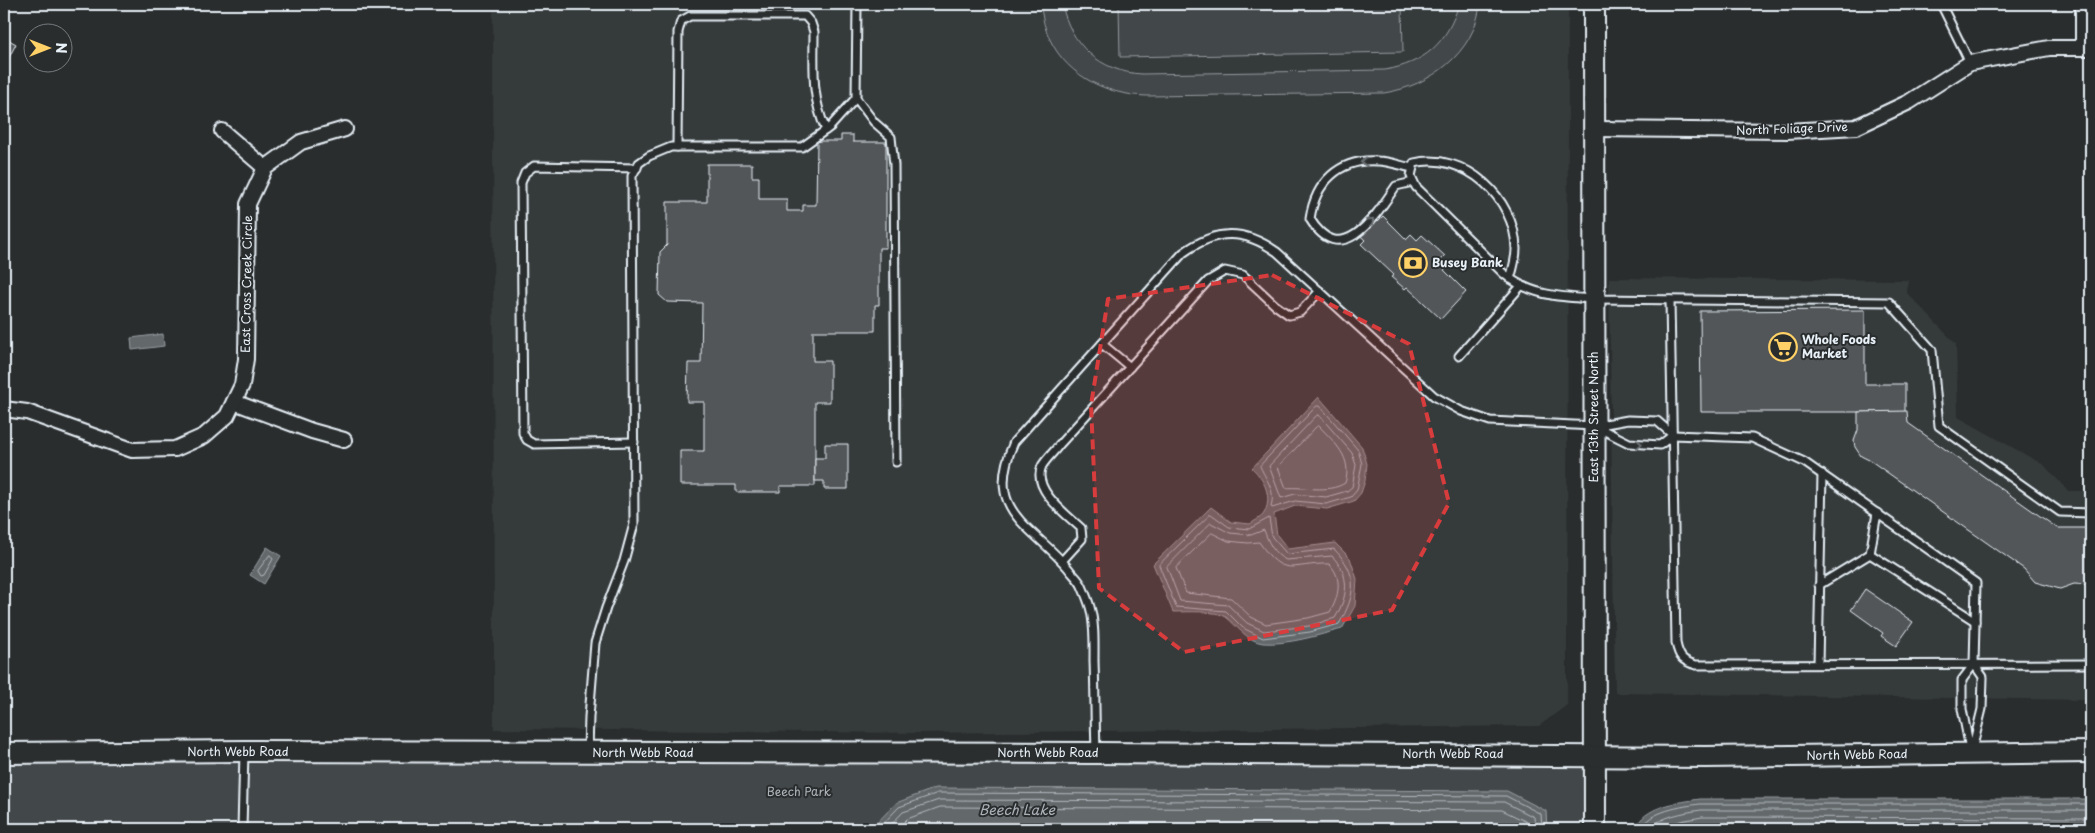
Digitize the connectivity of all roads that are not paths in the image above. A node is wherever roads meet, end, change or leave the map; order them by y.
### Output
1 (857, 4) edge
2 (1594, 4) edge
3 (1941, 4) edge
4 (2083, 4) edge
5 (2087, 48) edge
6 (1970, 63) junction
7 (856, 98) junction
8 (346, 129) dead end
9 (1594, 129) junction
10 (826, 130) junction
11 (222, 131) dead end
12 (677, 147) junction
13 (265, 168) junction
14 (637, 168) junction
15 (1412, 168) junction
16 (1413, 182) junction
17 (1510, 279) junction
18 (1521, 286) junction
19 (1320, 291) junction
20 (1594, 300) junction
21 (1670, 300) junction
22 (1102, 344) junction
23 (1459, 356) dead end
24 (1130, 367) junction
25 (234, 402) junction
26 (4, 410) edge
27 (1594, 426) junction
28 (1673, 435) junction
29 (344, 440) dead end
30 (634, 442) junction
31 (896, 462) dead end
32 (1822, 474) junction
33 (1877, 513) junction
34 (2091, 513) edge
35 (1870, 554) junction
36 (1062, 561) junction
37 (1820, 585) junction
38 (1975, 621) junction
39 (1818, 664) junction
40 (1974, 664) junction
41 (2091, 664) edge
42 (244, 751) junction
43 (2091, 752) edge
44 (4, 753) edge
45 (588, 753) junction
46 (1096, 753) junction
47 (1971, 754) junction
48 (1594, 756) junction
49 (242, 829) edge
50 (1595, 829) edge

1 - 7 lane
2 - 9 main road, East 13th Street North
3 - 6 lane
4 - 5 street
5 - 6 street, North Foliage Drive
6 - 9 street, North Foliage Drive
7 - 10 lane
7 - 31 lane
8 - 13 street, East Cross Creek Circle
9 - 20 main road, East 13th Street North
10 - 12 lane
10 - 12 lane
11 - 13 street
12 - 14 lane
13 - 25 street, East Cross Creek Circle
14 - 30 lane
14 - 30 lane
15 - 16 lane
15 -> 16 lane
15 - 17 lane
16 - 17 lane
17 - 18 lane
18 - 20 lane
18 - 23 lane
19 - 22 lane
19 - 24 lane
19 - 27 lane
20 - 21 lane
20 - 27 main road, East 13th Street North
21 - 28 lane
21 - 34 lane
22 - 24 lane
22 - 36 lane
24 - 36 lane
25 - 26 street, East Cross Creek Circle
25 - 29 street
27 - 28 lane
27 -> 28 lane
27 - 48 main road, East 13th Street North
28 - 32 lane
28 - 39 lane
30 - 45 lane
32 - 33 lane
32 - 37 lane
33 - 35 lane
33 - 38 lane
35 - 37 lane
35 - 38 lane
36 - 46 lane
37 - 39 lane
38 - 40 lane
39 - 40 lane
40 - 41 lane
40 - 47 lane
40 - 47 lane
42 - 44 main road, North Webb Road
42 - 45 main road, North Webb Road
42 - 49 lane
43 - 47 main road, North Webb Road
45 - 46 main road, North Webb Road
46 - 48 main road, North Webb Road
47 - 48 main road, North Webb Road
48 - 50 main road, East 13th Street North

